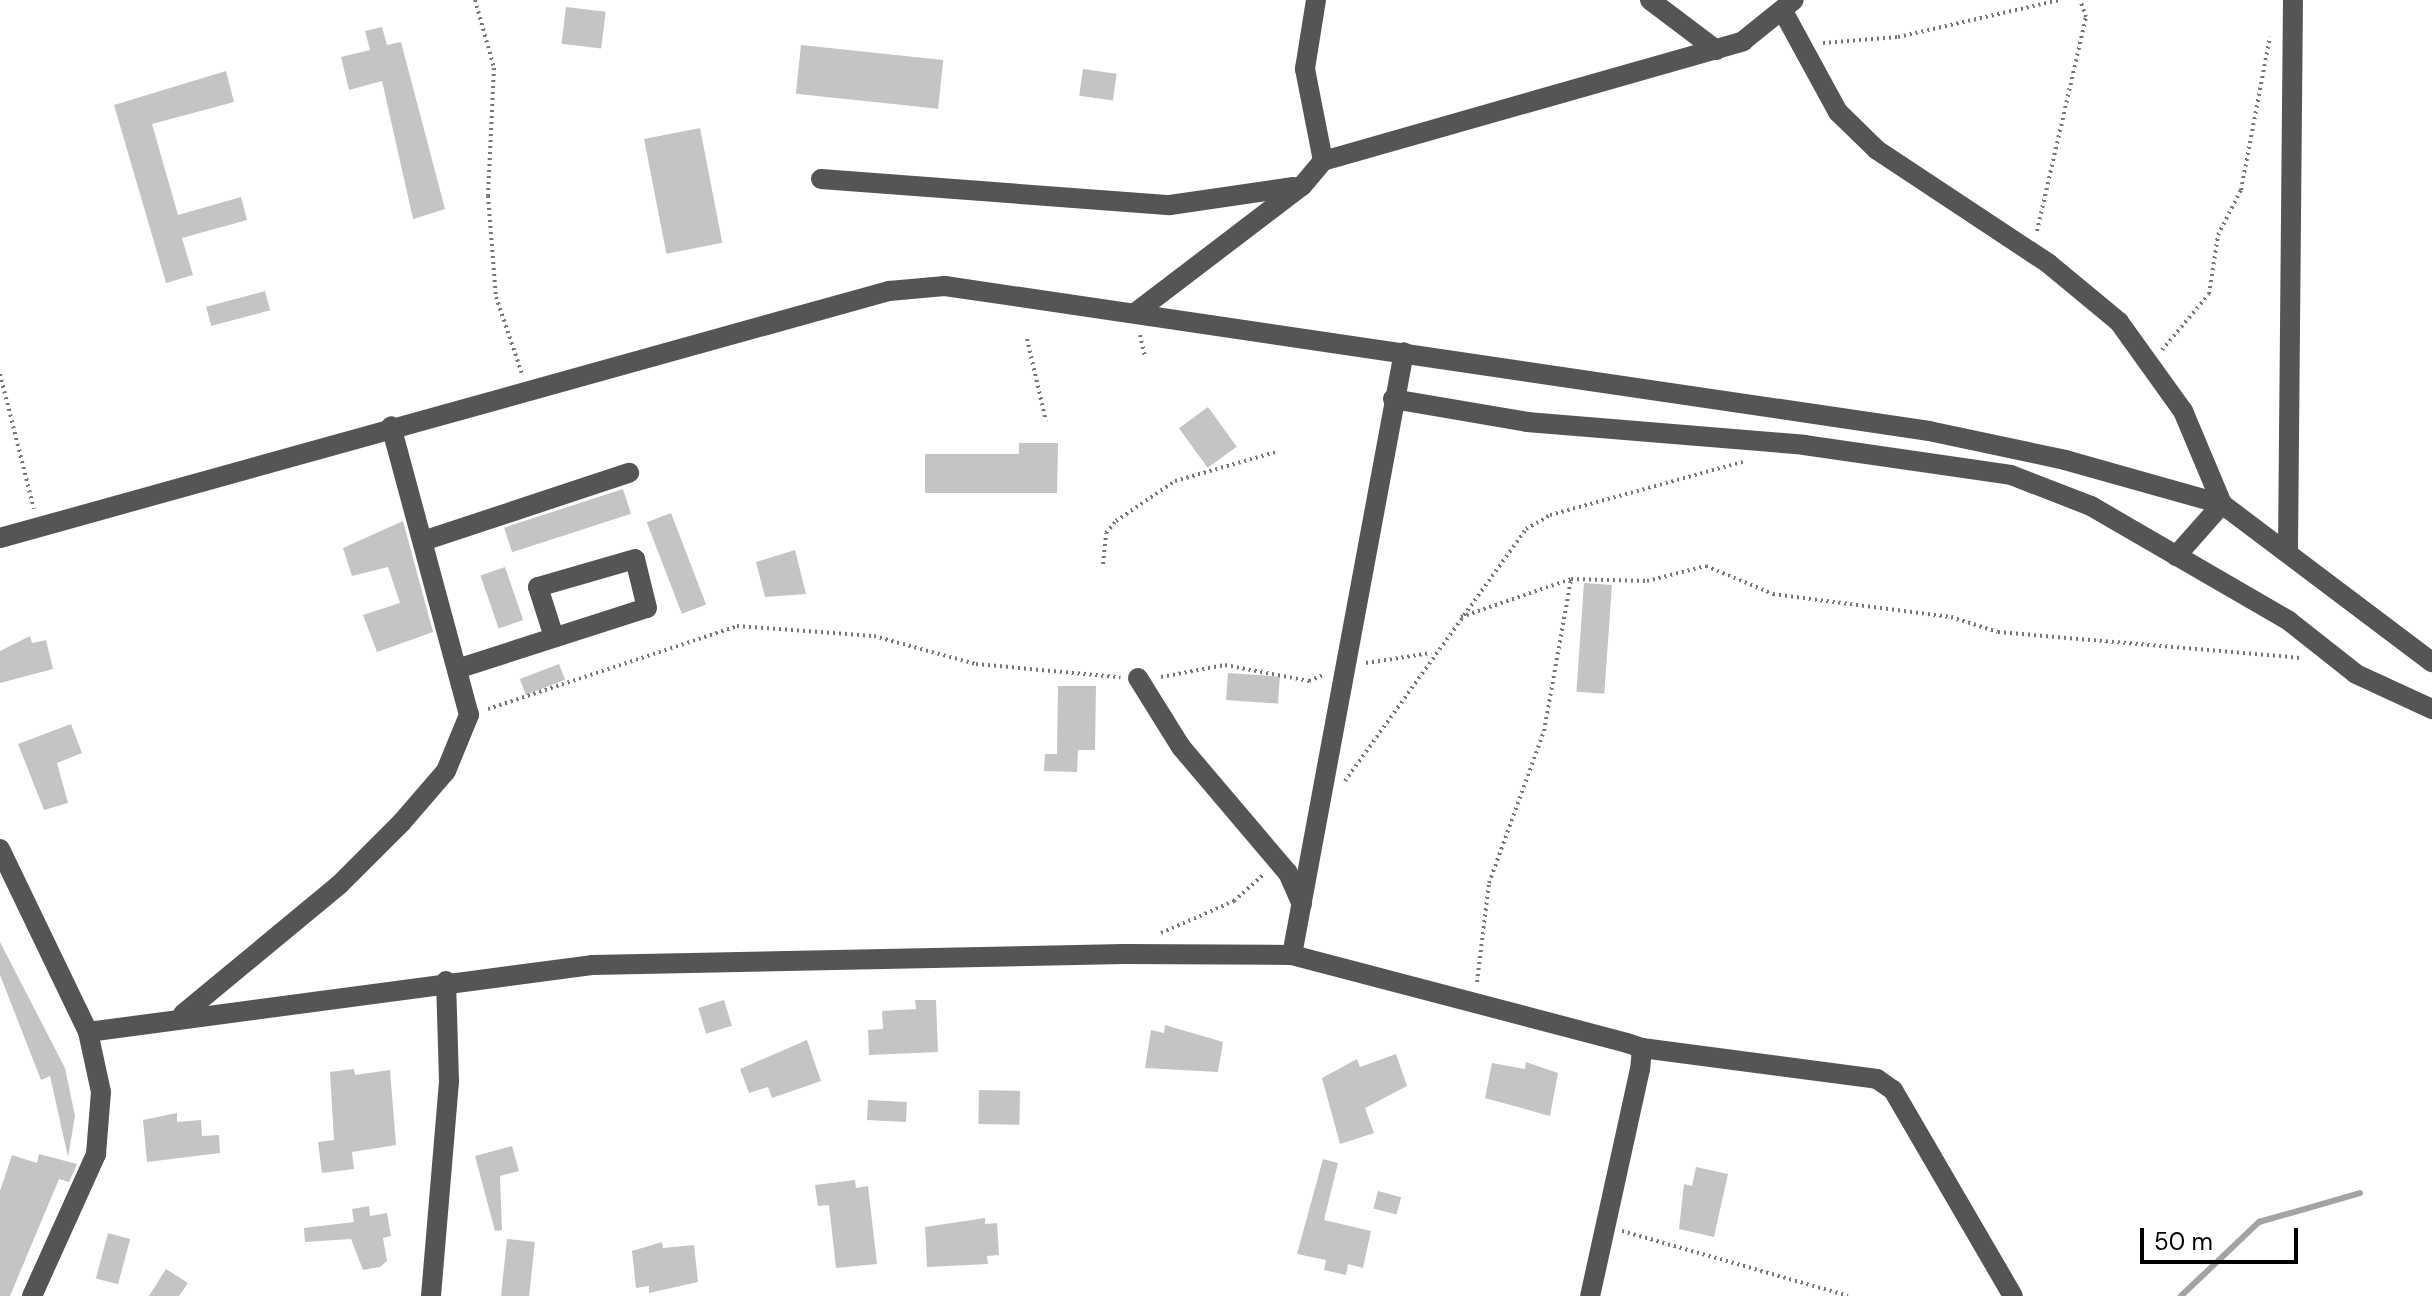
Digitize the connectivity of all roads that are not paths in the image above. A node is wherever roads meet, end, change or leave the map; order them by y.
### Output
1 (1316, 0) edge
2 (1650, 0) edge
3 (2293, 0) edge
4 (1789, 6) edge
5 (1716, 50) junction
6 (1323, 161) junction
7 (821, 179) dead end
8 (1302, 186) junction
9 (1135, 313) junction
10 (1404, 352) junction
11 (1393, 399) junction
12 (391, 426) junction
13 (629, 473) dead end
14 (2222, 504) junction
15 (0, 538) edge
16 (426, 540) junction
17 (2288, 548) junction
18 (2176, 556) junction
19 (554, 637) junction
20 (2432, 662) edge
21 (460, 668) junction
22 (1138, 678) road end
23 (2432, 709) edge
24 (0, 849) edge
25 (1302, 904) junction
26 (1292, 955) junction
27 (446, 981) junction
28 (180, 1016) junction
29 (88, 1032) junction
30 (1642, 1048) junction
31 (32, 1296) edge
32 (431, 1296) edge
33 (1590, 1296) edge
34 (2013, 1296) edge

1 - 6 street
2 - 5 street
3 - 17 street
4 - 5 street
4 - 14 street
5 - 6 street
6 - 8 street
7 - 8 street
8 - 9 street
9 - 10 street
9 - 12 street
10 - 11 street
10 - 14 street
11 - 18 street
11 - 25 street
12 - 15 street
12 - 16 street
13 - 16 street
14 - 17 street
14 - 18 street
16 - 21 street
17 - 20 street
18 - 23 street
19 - 19 street
19 - 21 street
21 - 28 street
22 - 25 street
24 - 29 street
25 - 26 street
26 - 27 street
26 - 30 street
27 - 28 street
27 - 32 street
28 - 29 street
29 - 31 street
30 - 33 street
30 - 34 street

